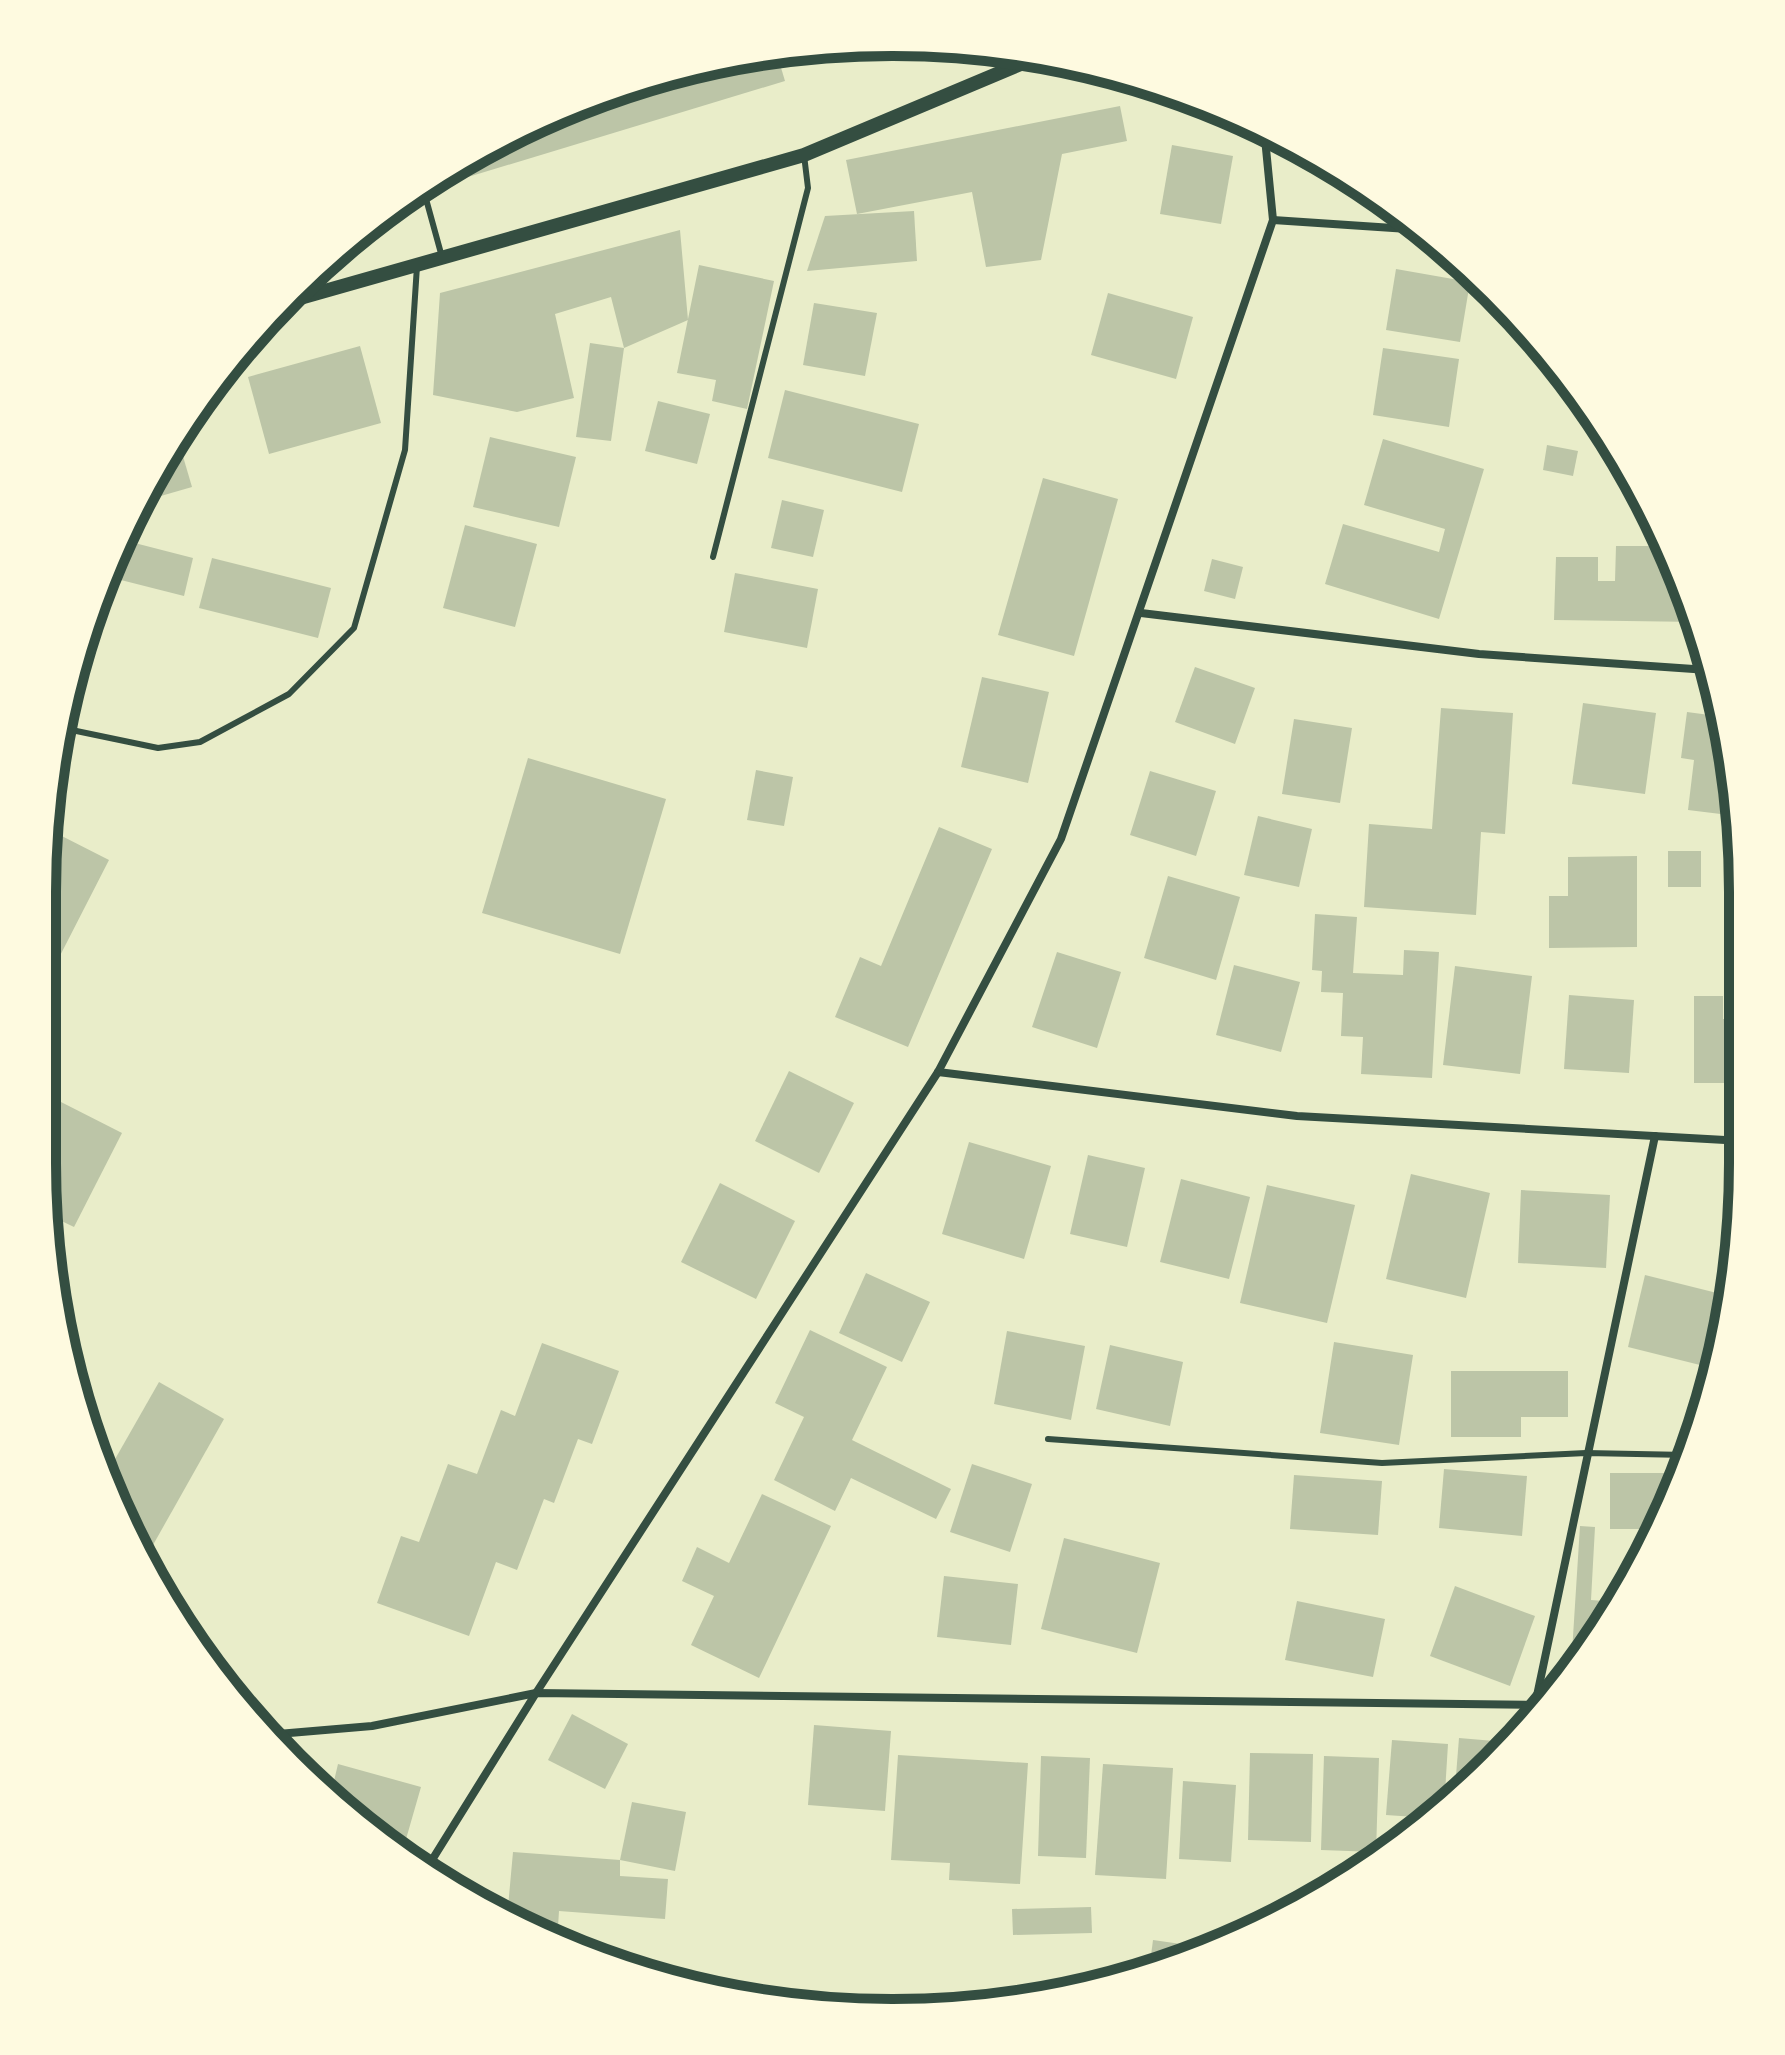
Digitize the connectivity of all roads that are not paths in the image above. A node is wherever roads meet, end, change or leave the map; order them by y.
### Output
1 (1017, 66) edge
2 (1266, 144) edge
3 (804, 155) junction
4 (426, 198) edge
5 (1273, 220) junction
6 (1401, 229) edge
7 (442, 257) junction
8 (417, 264) junction
9 (306, 296) edge
10 (713, 557) dead end
11 (1141, 613) junction
12 (1698, 669) edge
13 (72, 730) edge
14 (938, 1072) junction
15 (1655, 1136) junction
16 (1729, 1140) edge
17 (1048, 1439) dead end
18 (1586, 1453) junction
19 (1676, 1455) edge
20 (1540, 1692) edge
21 (536, 1693) junction
22 (1529, 1705) edge
23 (282, 1734) edge
24 (432, 1860) edge

1 - 3 street
2 - 5 street
3 - 7 street
3 - 10 lane
4 - 7 lane
5 - 6 street
5 - 11 street
7 - 8 street
8 - 9 street
8 - 13 lane
11 - 12 street
11 - 14 street
14 - 15 street
14 - 21 street
15 - 16 street
15 - 18 street
17 - 18 lane
18 - 19 lane
18 - 20 street
21 - 22 street
21 - 23 street
21 - 24 street

